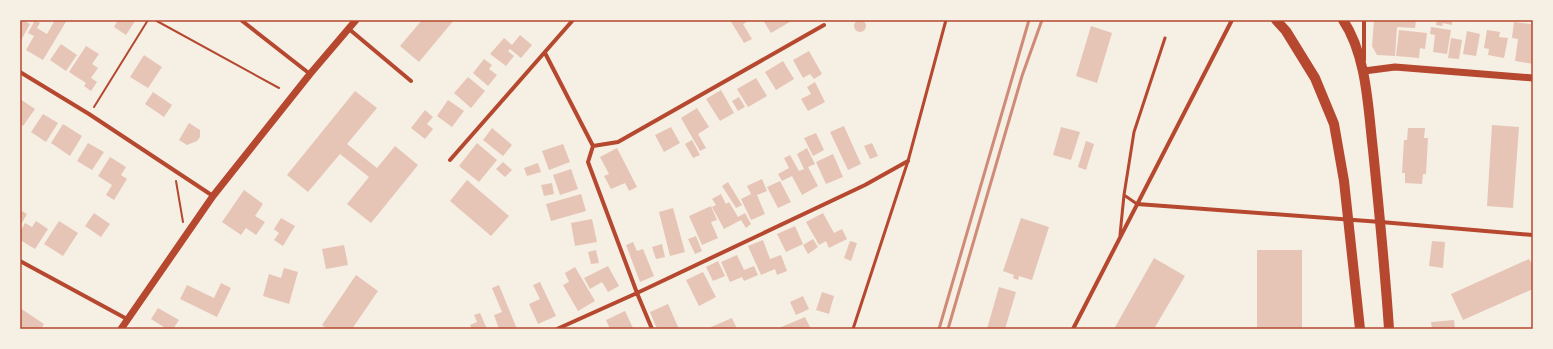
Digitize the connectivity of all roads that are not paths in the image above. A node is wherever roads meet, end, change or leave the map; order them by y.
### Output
1 (241, 20) edge
2 (356, 20) edge
3 (573, 20) edge
4 (946, 20) edge
5 (1232, 20) edge
6 (1276, 20) edge
7 (1343, 20) edge
8 (1364, 20) edge
9 (824, 25) dead end
10 (348, 29) junction
11 (1165, 38) dead end
12 (545, 53) junction
13 (1364, 71) junction
14 (20, 72) edge
15 (310, 74) junction
16 (1533, 78) edge
17 (411, 81) dead end
18 (593, 146) junction
19 (450, 160) dead end
20 (908, 161) junction
21 (1124, 195) junction
22 (213, 196) junction
23 (1137, 204) junction
24 (1348, 220) junction
25 (1381, 222) junction
26 (1533, 235) edge
27 (1120, 236) junction
28 (20, 261) edge
29 (637, 293) junction
30 (127, 319) junction
31 (120, 329) edge
32 (557, 329) edge
33 (652, 329) edge
34 (853, 329) edge
35 (1072, 329) edge
36 (1360, 329) edge
37 (1389, 329) edge

1 - 15 street
2 - 10 street
3 - 12 street
4 - 20 lane
5 - 23 street
6 - 24 main road
7 - 13 main road
8 - 13 street
9 - 18 street
10 - 15 street
10 - 17 street
11 - 21 lane
12 - 18 street
12 - 19 street
13 - 16 street
13 - 25 main road
14 - 22 street
15 - 22 street
18 - 29 street
20 - 29 street
20 - 34 lane
21 - 23 lane
21 - 27 lane
22 - 30 street
23 - 24 street
23 - 27 street
24 - 25 street
24 - 36 main road
25 - 26 street
25 - 37 main road
27 - 35 street
28 - 30 street
29 - 32 street
29 - 33 street
30 - 31 street

